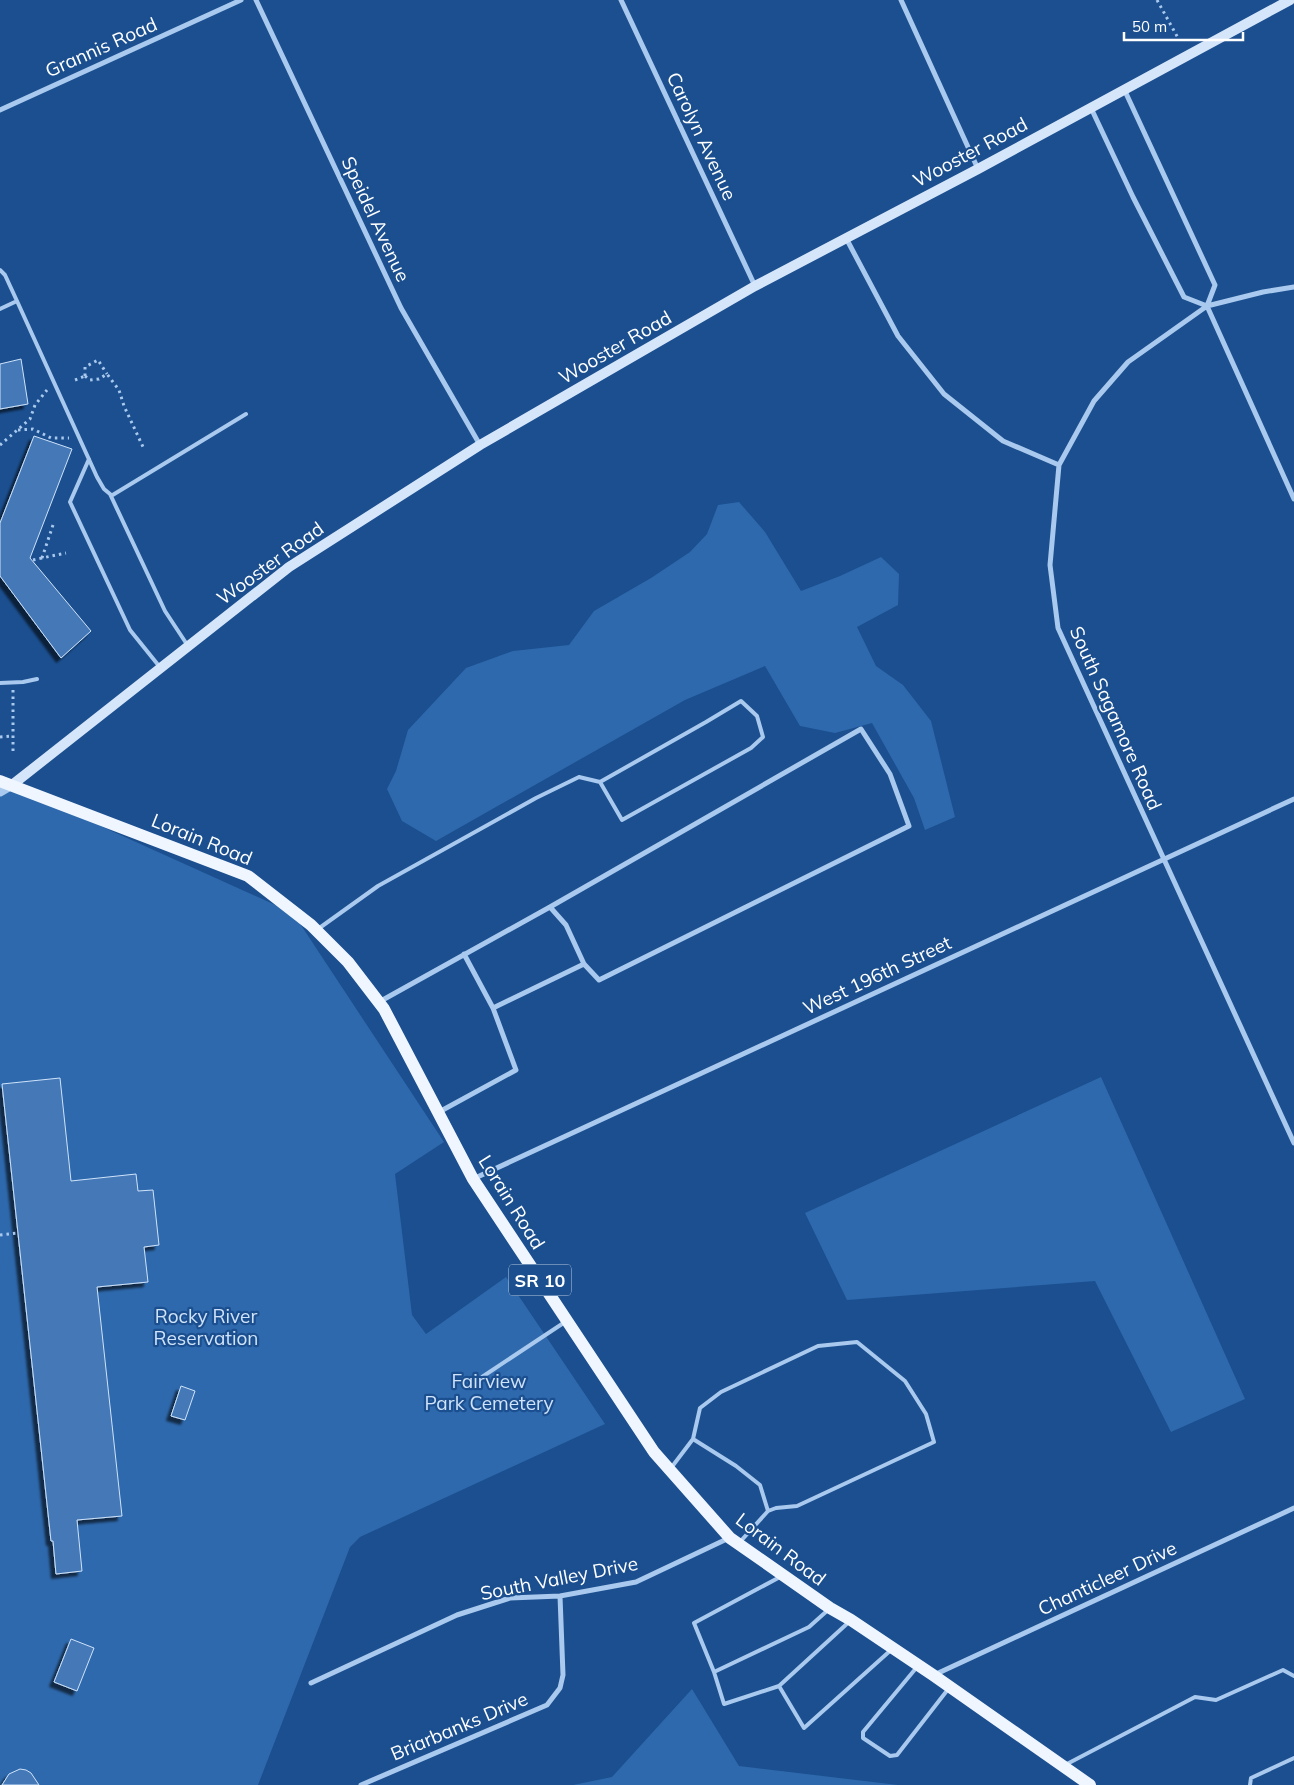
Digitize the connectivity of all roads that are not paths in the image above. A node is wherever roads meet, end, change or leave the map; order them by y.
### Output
1 (242, 0) edge
2 (256, 0) edge
3 (621, 0) edge
4 (901, 0) edge
5 (1290, 0) edge
6 (1124, 89) junction
7 (1091, 108) junction
8 (0, 110) edge
9 (978, 169) junction
10 (846, 238) junction
11 (0, 270) edge
12 (756, 286) junction
13 (1294, 287) edge
14 (17, 301) junction
15 (1207, 306) junction
16 (0, 309) edge
17 (246, 414) dead end
18 (480, 445) junction
19 (89, 459) junction
20 (1059, 465) junction
21 (111, 496) junction
22 (1294, 499) edge
23 (188, 646) junction
24 (160, 668) junction
25 (37, 679) dead end
26 (0, 683) edge
27 (600, 782) junction
28 (6, 783) edge
29 (0, 792) edge
30 (1294, 799) edge
31 (1163, 859) junction
32 (550, 907) junction
33 (316, 931) junction
34 (464, 954) junction
35 (584, 964) junction
36 (379, 1002) junction
37 (493, 1008) junction
38 (438, 1112) junction
39 (1294, 1143) edge
40 (473, 1179) junction
41 (567, 1320) junction
42 (482, 1377) dead end
43 (694, 1439) junction
44 (669, 1469) junction
45 (1294, 1508) edge
46 (768, 1511) junction
47 (734, 1541) junction
48 (784, 1575) junction
49 (560, 1596) junction
50 (830, 1608) junction
51 (851, 1620) junction
52 (893, 1648) junction
53 (919, 1666) junction
54 (714, 1672) junction
55 (933, 1675) junction
56 (1294, 1676) edge
57 (311, 1684) dead end
58 (779, 1686) junction
59 (950, 1687) junction
60 (1294, 1758) edge
61 (1063, 1766) junction
62 (362, 1785) edge
63 (1090, 1785) edge
64 (1250, 1785) edge

1 - 8 street, Grannis Road
2 - 18 street, Speidel Avenue
3 - 12 street, Carolyn Avenue
4 - 9 street
5 - 6 main road, Wooster Road
6 - 7 main road, Wooster Road
6 - 15 street
7 - 9 main road, Wooster Road
7 - 15 street
9 - 10 main road, Wooster Road
10 - 12 main road, Wooster Road
10 - 20 street
11 - 14 lane
12 - 18 main road, Wooster Road
13 - 15 street
14 - 16 lane
14 - 19 lane
15 - 20 street, South Sagamore Road
15 - 22 street
17 - 21 lane
18 - 23 main road, Wooster Road
19 - 21 lane
19 - 24 lane
20 - 31 street, South Sagamore Road
21 - 23 lane
23 - 24 main road, Wooster Road
24 - 28 main road, Wooster Road
25 - 26 lane
27 - 27 lane
27 - 33 lane
28 - 29 street, Wooster Road
28 - 33 main road, Lorain Road / SR 10
30 - 31 street, West 196th Street
31 - 39 street, South Sagamore Road
31 - 40 street, West 196th Street
32 - 34 street
32 - 35 street
32 - 35 street
33 - 36 main road, Lorain Road / SR 10
34 - 36 street
34 - 37 street
35 - 37 street
36 - 38 main road, Lorain Road / SR 10
37 - 38 street
38 - 40 main road, Lorain Road / SR 10
40 - 41 main road, Lorain Road / SR 10
41 - 42 lane
41 - 44 main road, Lorain Road / SR 10
43 - 44 lane
43 - 46 lane
43 - 46 lane
44 - 47 main road, Lorain Road / SR 10
45 - 55 street, Chanticleer Drive
46 - 47 lane
47 - 48 main road, Lorain Road / SR 10
47 - 49 street, South Valley Drive
48 - 50 main road, Lorain Road / SR 10
48 - 54 lane
49 - 57 street, South Valley Drive
49 - 62 street, Briarbanks Drive
50 - 51 main road, Lorain Road / SR 10
50 - 54 lane
51 - 52 main road, Lorain Road / SR 10
51 - 58 lane
52 - 53 main road, Lorain Road / SR 10
52 - 58 lane
53 - 55 main road, Lorain Road / SR 10
53 - 59 lane
54 - 58 lane
55 - 59 main road, Lorain Road / SR 10
56 - 61 lane
59 - 61 main road, Lorain Road / SR 10
60 - 64 lane
61 - 63 main road, Lorain Road / SR 10

